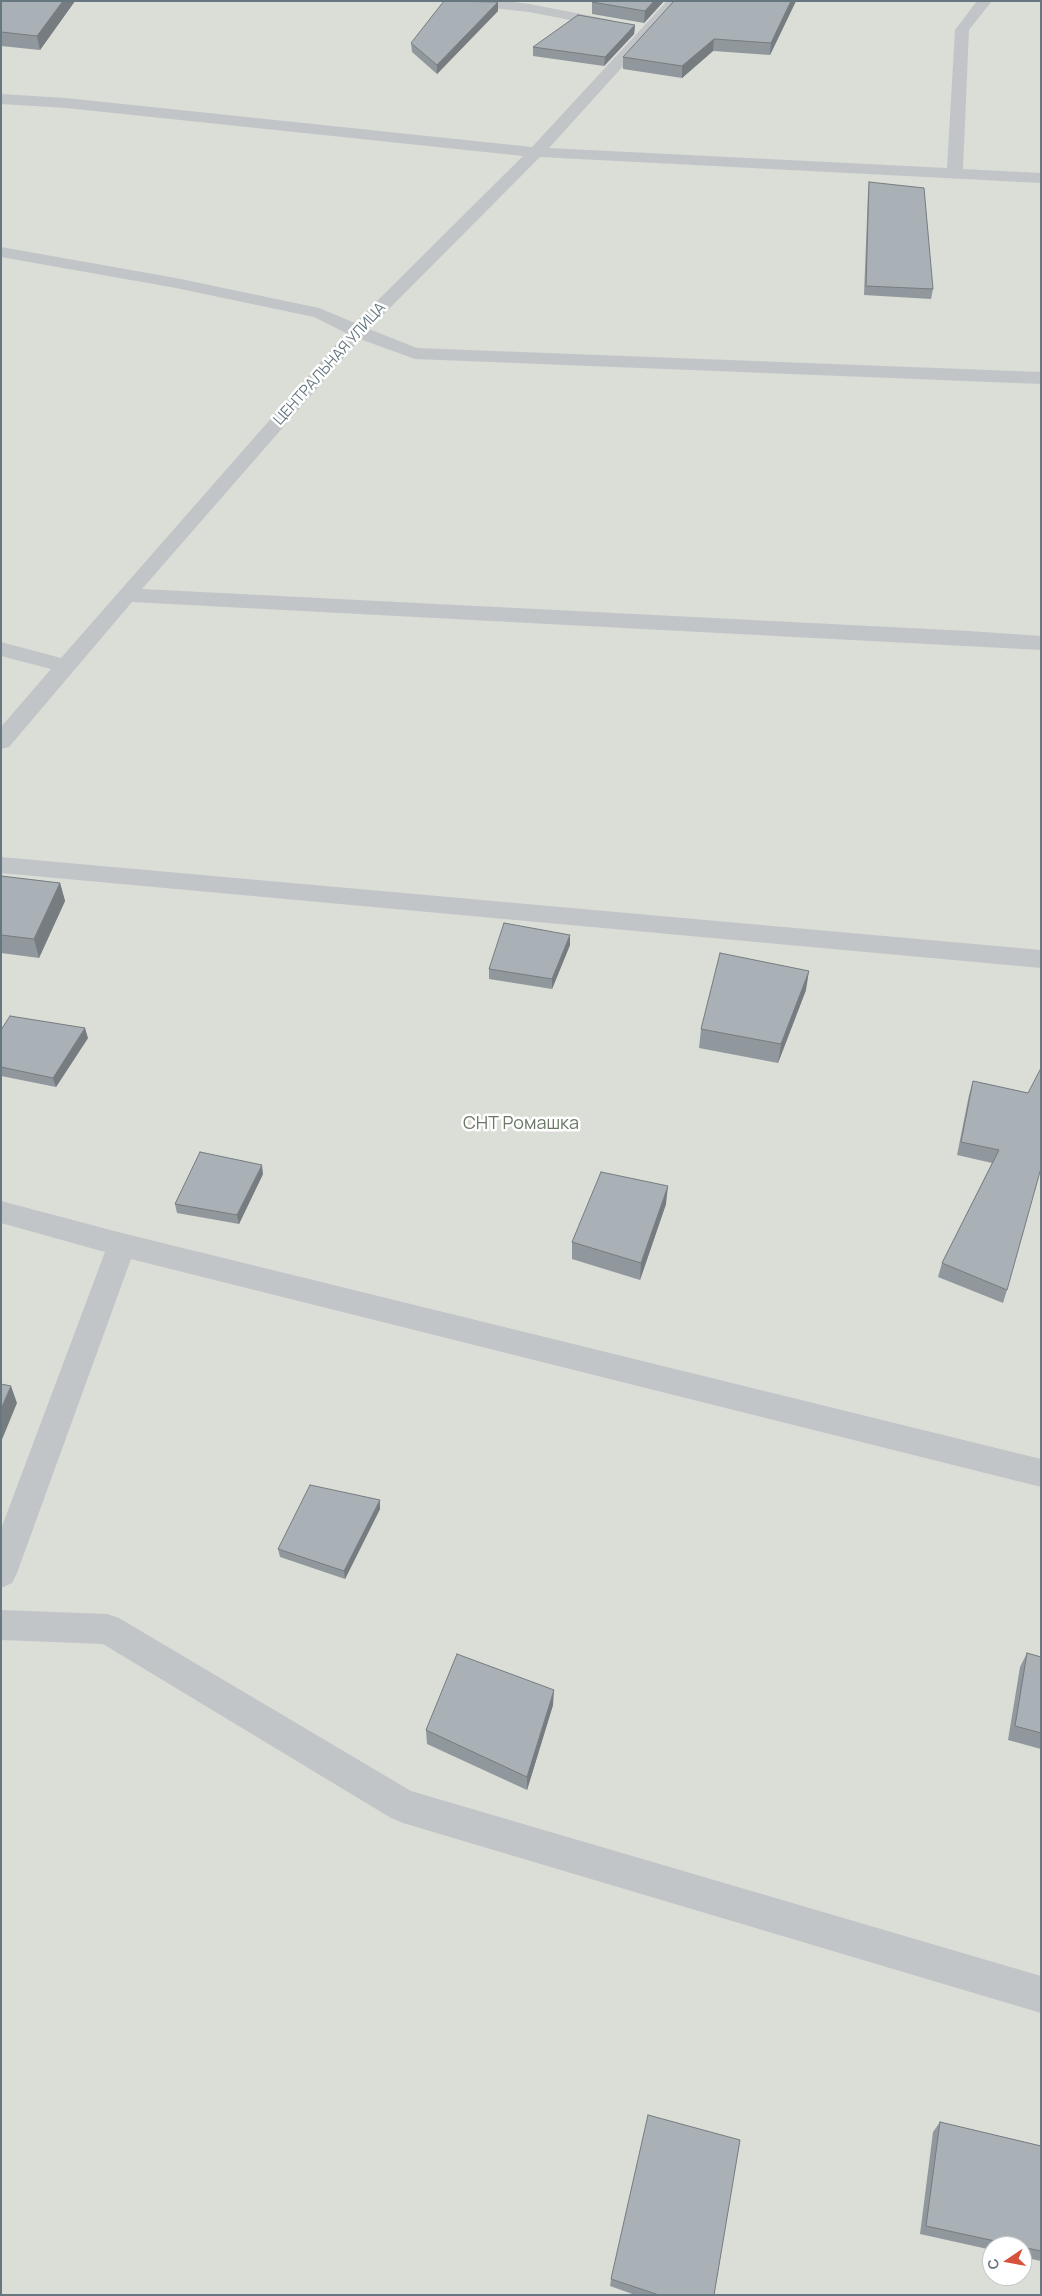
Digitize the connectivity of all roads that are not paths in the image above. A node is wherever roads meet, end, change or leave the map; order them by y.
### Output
1 (463, 1) edge
2 (675, 1) edge
3 (985, 1) edge
4 (647, 30) junction
5 (1, 99) edge
6 (536, 152) junction
7 (956, 175) junction
8 (1041, 178) edge
9 (1, 252) edge
10 (357, 331) junction
11 (1041, 378) edge
12 (126, 595) junction
13 (1041, 644) edge
14 (1, 649) edge
15 (66, 666) junction
16 (1, 742) edge
17 (1, 865) edge
18 (1041, 959) edge
19 (1, 1212) edge
20 (122, 1245) junction
21 (1041, 1473) edge
22 (1, 1573) edge
23 (1, 1625) edge
24 (1041, 1995) edge

1 - 4 street
2 - 4 street, ЦЕНТРАЛЬНАЯ УЛИЦА
3 - 7 street
4 - 6 street, ЦЕНТРАЛЬНАЯ УЛИЦА
5 - 6 street
6 - 7 street
6 - 10 street, ЦЕНТРАЛЬНАЯ УЛИЦА
7 - 8 street
9 - 10 street
10 - 11 street
10 - 12 street, ЦЕНТРАЛЬНАЯ УЛИЦА
12 - 13 street
12 - 15 street, ЦЕНТРАЛЬНАЯ УЛИЦА
14 - 15 street
15 - 16 street, ЦЕНТРАЛЬНАЯ УЛИЦА
17 - 18 street
19 - 20 street
20 - 21 street
20 - 22 street
23 - 24 street

